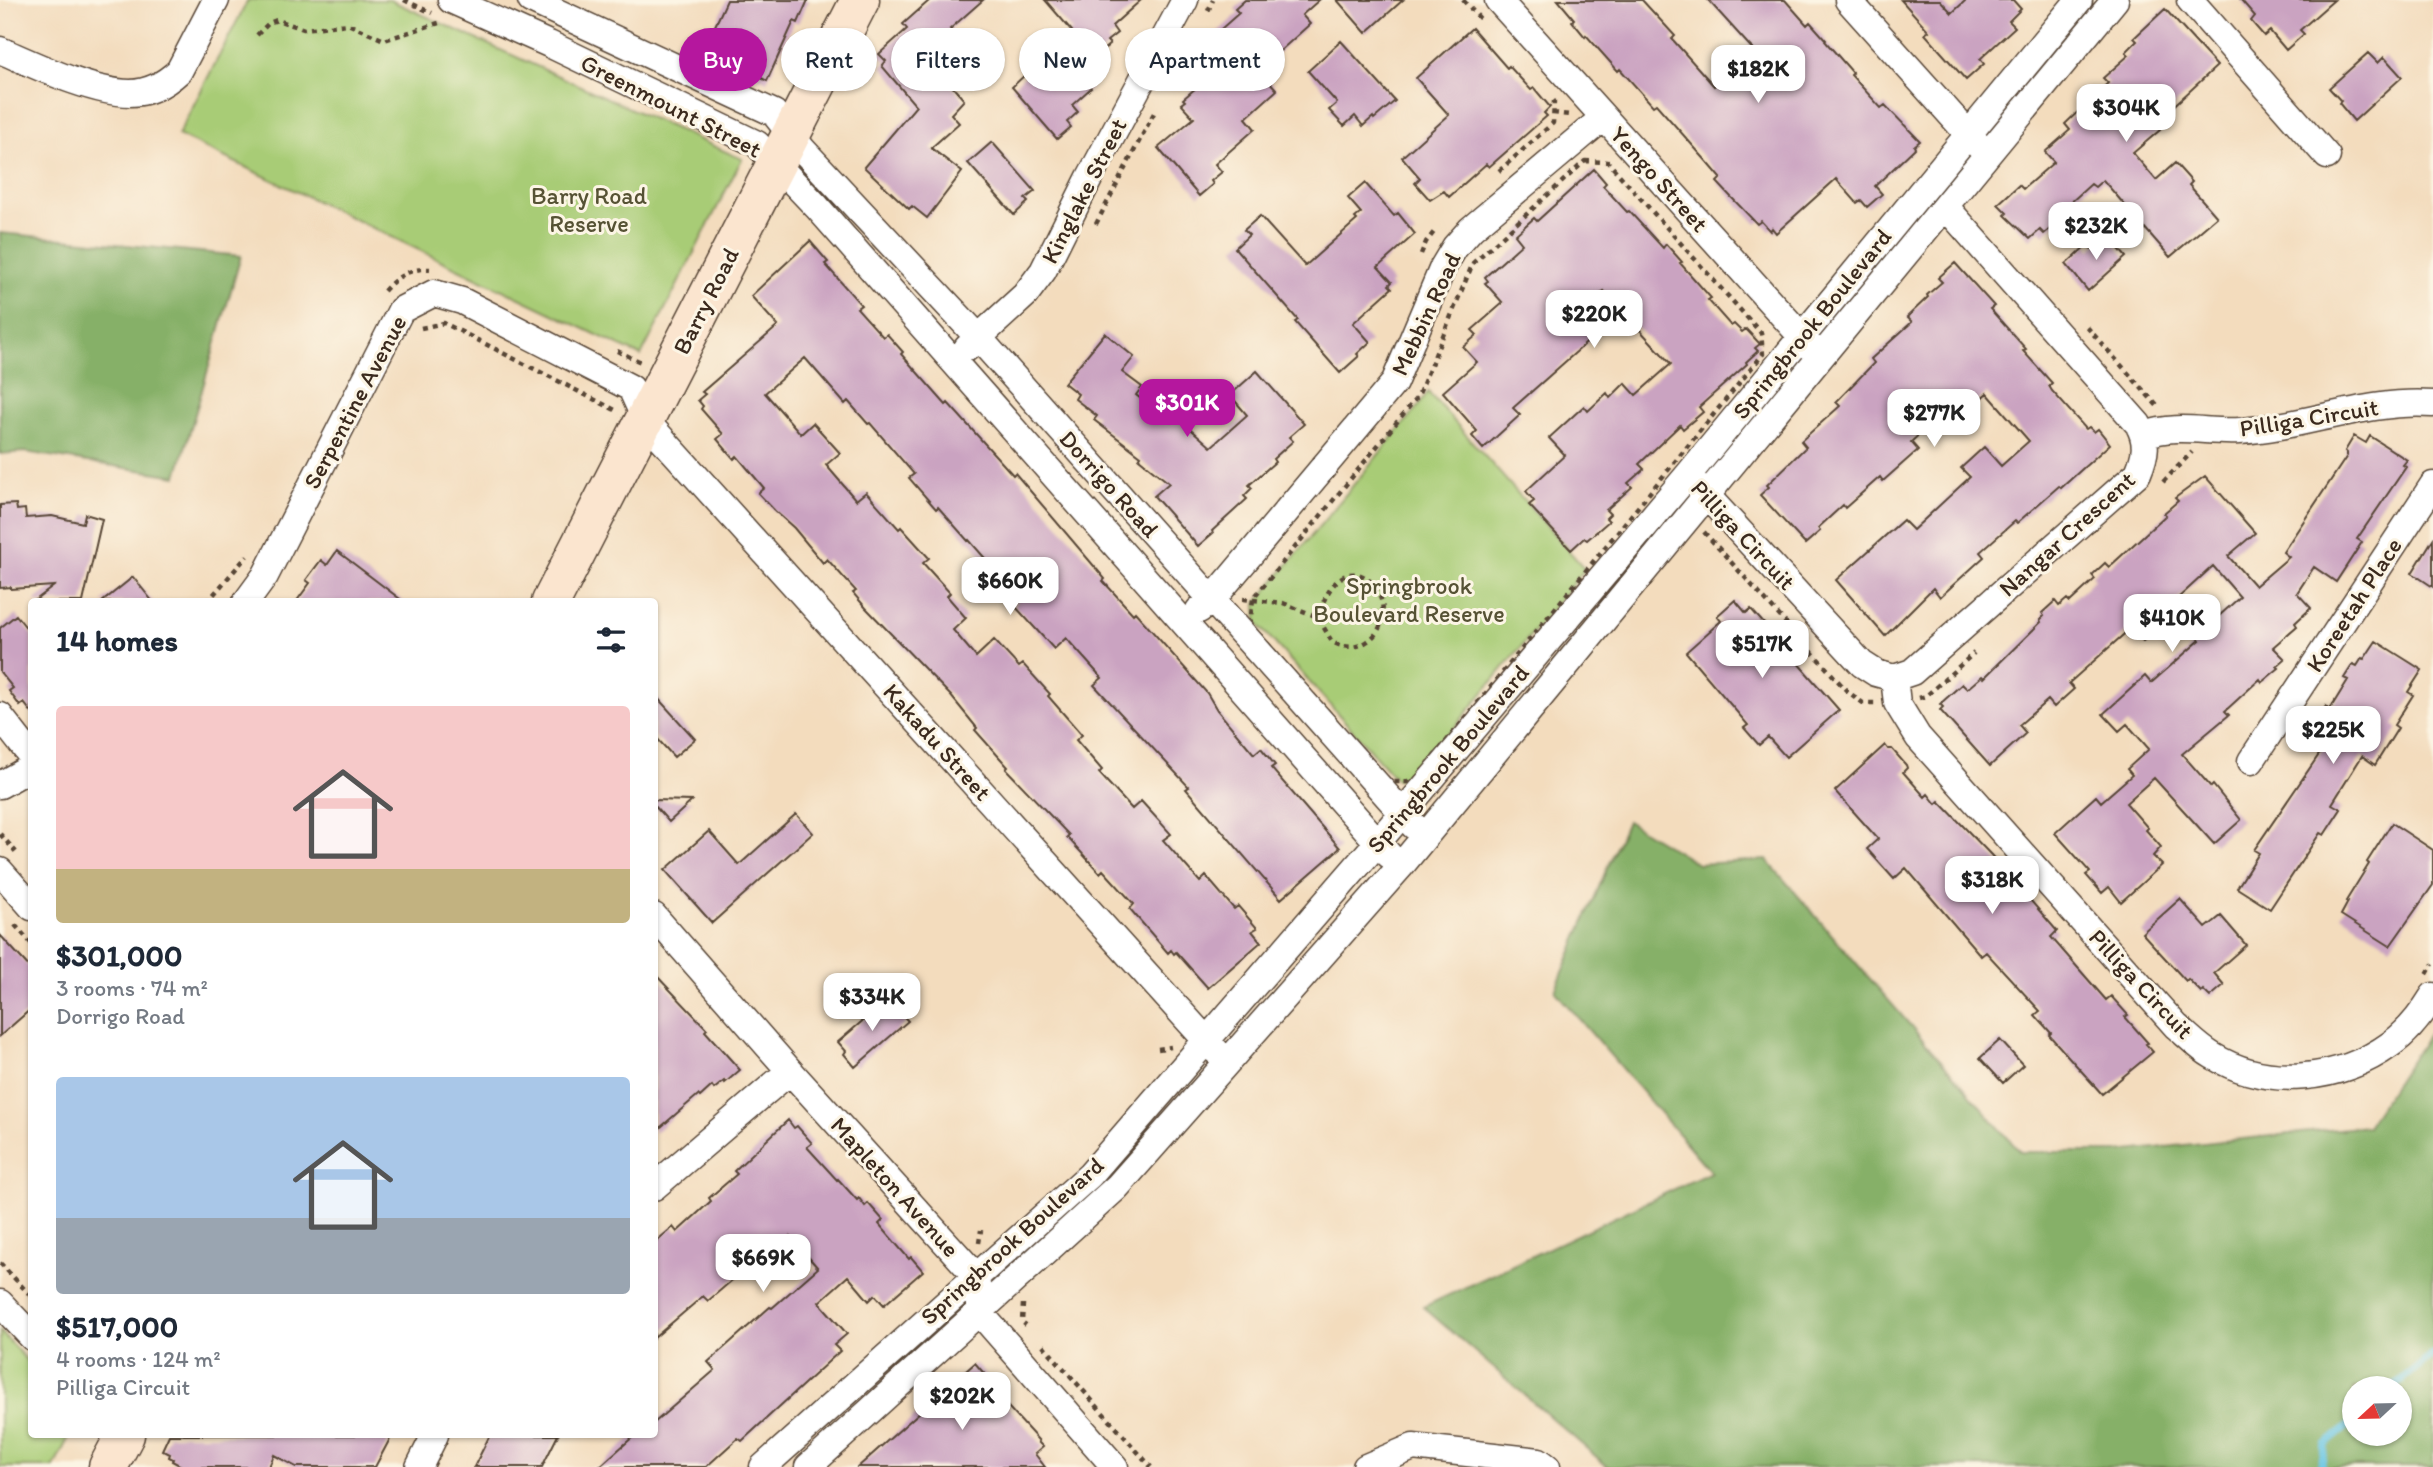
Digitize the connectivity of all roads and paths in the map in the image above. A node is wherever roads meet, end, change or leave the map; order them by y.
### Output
1 (216, 0) edge
2 (531, 0) edge
3 (860, 0) edge
4 (1213, 0) edge
5 (1463, 0) edge
6 (1848, 0) edge
7 (2078, 0) edge
8 (2115, 0) edge
9 (2190, 0) edge
10 (1196, 6) edge
11 (569, 8) edge
12 (449, 10) edge
13 (1489, 10) edge
14 (257, 35) dead end
15 (549, 44) junction
16 (0, 50) edge
17 (1545, 91) dead end
18 (1158, 105) dead end
19 (1603, 118) junction
20 (1968, 134) junction
21 (783, 148) junction
22 (1987, 156) junction
23 (2327, 156) dead end
24 (1493, 176) dead end
25 (1945, 206) junction
26 (1094, 228) dead end
27 (1435, 231) dead end
28 (1416, 266) dead end
29 (442, 269) dead end
30 (379, 297) dead end
31 (2085, 325) dead end
32 (418, 329) dead end
33 (1802, 336) junction
34 (978, 337) junction
35 (606, 346) dead end
36 (1821, 357) junction
37 (953, 360) junction
38 (643, 364) dead end
39 (2433, 404) edge
40 (632, 417) junction
41 (2214, 430) junction
42 (2156, 432) junction
43 (1688, 475) junction
44 (2163, 482) junction
45 (2433, 485) edge
46 (2153, 491) dead end
47 (1707, 496) junction
48 (250, 553) dead end
49 (211, 598) edge
50 (249, 598) edge
51 (553, 598) edge
52 (1253, 599) junction
53 (1222, 600) junction
54 (1318, 617) junction
55 (1185, 622) junction
56 (1978, 649) dead end
57 (1909, 697) junction
58 (0, 716) edge
59 (28, 752) edge
60 (2251, 761) dead end
61 (28, 769) edge
62 (0, 785) edge
63 (1402, 813) junction
64 (1424, 838) junction
65 (1378, 842) junction
66 (1400, 867) junction
67 (0, 871) edge
68 (28, 902) edge
69 (658, 921) edge
70 (2433, 964) edge
71 (2429, 986) edge
72 (1206, 1038) junction
73 (1226, 1064) junction
74 (790, 1072) junction
75 (658, 1184) edge
76 (0, 1264) edge
77 (975, 1276) junction
78 (28, 1293) edge
79 (0, 1303) edge
80 (980, 1313) junction
81 (28, 1333) edge
82 (123, 1438) edge
83 (434, 1438) edge
84 (108, 1467) edge
85 (419, 1467) edge
86 (764, 1467) edge
87 (808, 1467) edge
88 (1115, 1467) edge
89 (1366, 1467) edge
90 (1547, 1467) edge

1 - 16 street
2 - 11 street, Greenmount Street
3 - 21 street, Barry Road
4 - 10 path
5 - 13 path
6 - 20 street
7 - 20 street, Springbrook Boulevard
8 - 22 street, Springbrook Boulevard
9 - 23 street
10 - 34 street, Kinglake Street
11 - 15 street
11 - 21 street, Greenmount Street
12 - 14 path
12 - 15 street, Greenmount Street
13 - 19 street, Yengo Street
15 - 21 street, Greenmount Street
17 - 24 path
18 - 26 path
19 - 33 street, Yengo Street
19 - 53 street, Mebbin Road
20 - 22 street
20 - 33 street, Springbrook Boulevard
21 - 34 street, Dorrigo Road
21 - 37 street, Dorrigo Road
21 - 40 street, Barry Road
22 - 25 street, Springbrook Boulevard
25 - 36 street, Springbrook Boulevard
25 - 42 street
27 - 28 path
29 - 30 path
31 - 42 path
32 - 40 path
33 - 36 street, Yengo Street
33 - 43 street, Springbrook Boulevard
34 - 37 street, Kinglake Street
34 - 53 street, Dorrigo Road
35 - 38 path
36 - 47 street, Springbrook Boulevard
37 - 55 street, Dorrigo Road
39 - 41 street, Pilliga Circuit
40 - 50 street, Serpentine Avenue
40 - 51 street, Barry Road
40 - 72 street, Kakadu Street
41 - 42 street, Pilliga Circuit
41 - 44 path
42 - 44 path
42 - 57 street, Nangar Crescent
43 - 47 street, Pilliga Circuit
43 - 63 street, Springbrook Boulevard
44 - 46 path
45 - 60 street, Koreetah Place
47 - 57 street, Pilliga Circuit
47 - 64 street, Springbrook Boulevard
48 - 49 path
52 - 52 path
52 - 53 path
52 - 54 path
53 - 55 street, Mebbin Road
53 - 63 street, Dorrigo Road
54 - 54 path
55 - 65 street, Dorrigo Road
56 - 57 path
57 - 71 street, Pilliga Circuit
58 - 59 street
61 - 62 street
63 - 64 street, Dorrigo Road
63 - 65 street, Springbrook Boulevard
64 - 66 street, Springbrook Boulevard
65 - 66 street, Dorrigo Road
65 - 72 street, Springbrook Boulevard
66 - 73 street, Springbrook Boulevard
67 - 68 street
69 - 74 street, Mapleton Avenue
70 - 71 path
72 - 73 street, Kakadu Street
72 - 77 street, Springbrook Boulevard
73 - 80 street, Springbrook Boulevard
74 - 75 street
74 - 77 street, Mapleton Avenue
76 - 78 path
77 - 80 street, Mapleton Avenue
77 - 86 street, Springbrook Boulevard
79 - 81 street
80 - 87 street, Springbrook Boulevard
80 - 88 street
82 - 84 street
83 - 85 street
89 - 90 street

